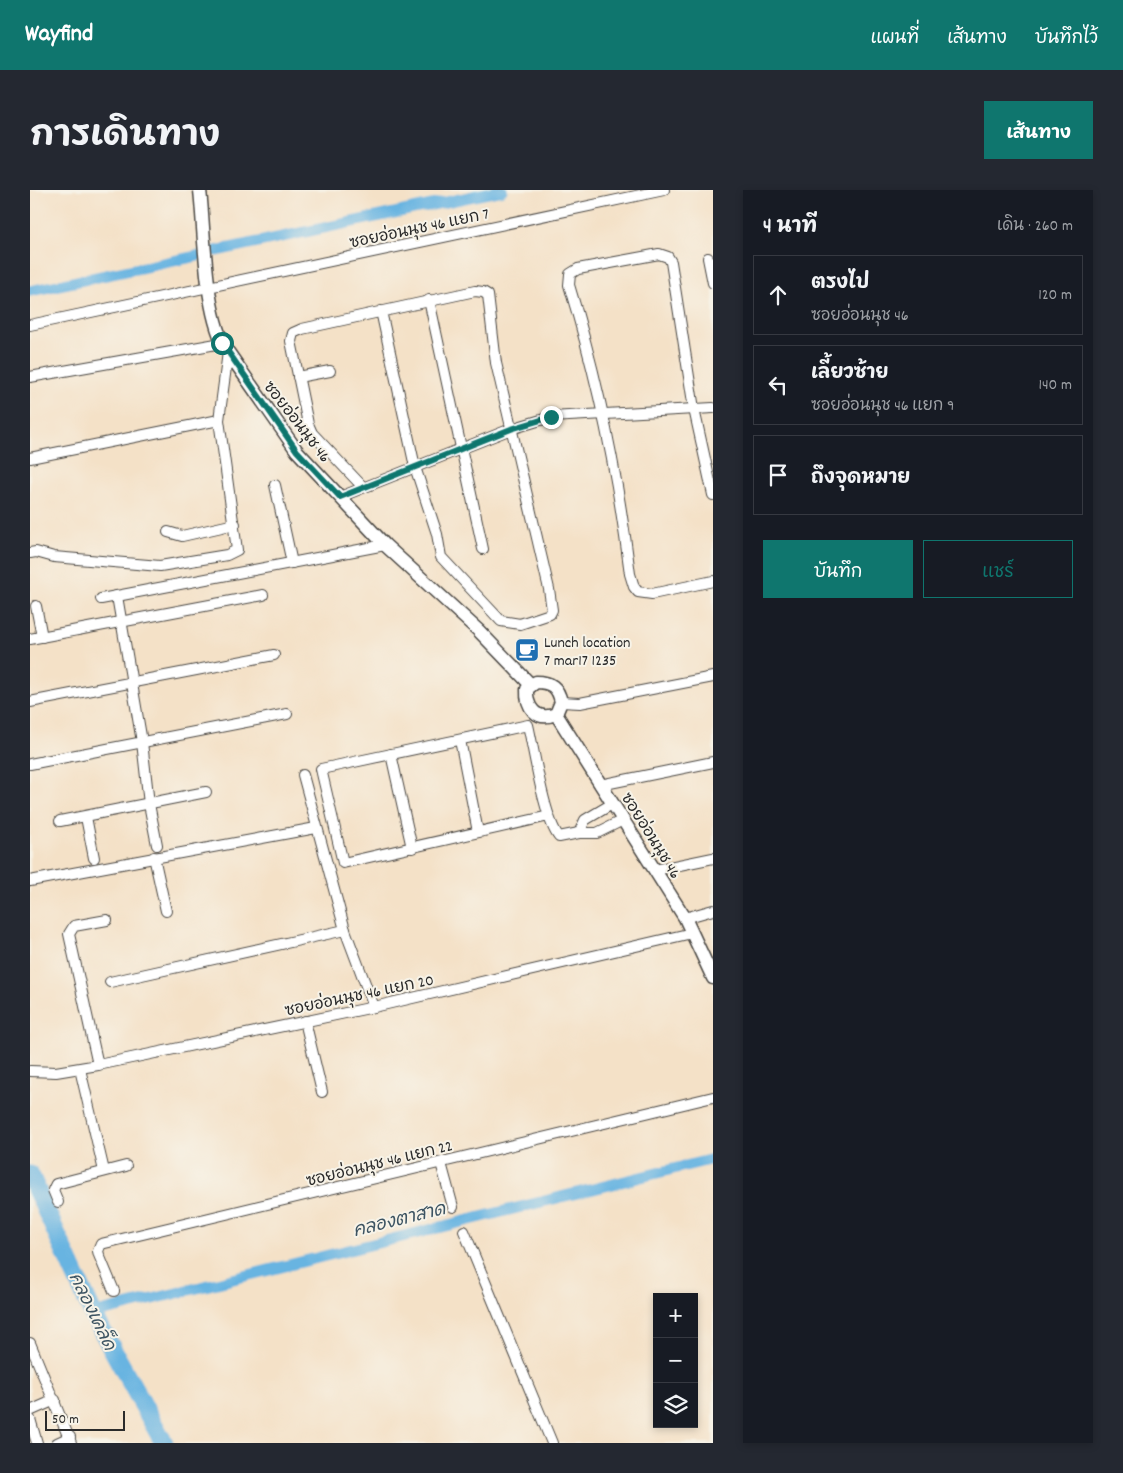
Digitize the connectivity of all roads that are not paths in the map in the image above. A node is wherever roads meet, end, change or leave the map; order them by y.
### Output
1 (200, 190) edge
2 (664, 190) edge
3 (708, 258) dead end
4 (713, 283) edge
5 (210, 286) junction
6 (429, 300) junction
7 (381, 311) junction
8 (30, 325) edge
9 (225, 348) junction
10 (330, 371) dead end
11 (30, 376) edge
12 (298, 377) junction
13 (713, 408) edge
14 (694, 409) junction
15 (602, 413) junction
16 (219, 420) junction
17 (511, 429) junction
18 (461, 450) junction
19 (30, 458) edge
20 (415, 467) junction
21 (275, 485) dead end
22 (363, 487) junction
23 (713, 495) edge
24 (340, 497) junction
25 (235, 524) junction
26 (168, 532) dead end
27 (385, 544) junction
28 (483, 549) dead end
29 (30, 553) edge
30 (292, 563) junction
31 (713, 581) edge
32 (263, 595) dead end
33 (117, 596) junction
34 (101, 599) dead end
35 (36, 606) dead end
36 (122, 622) junction
37 (42, 637) junction
38 (30, 639) edge
39 (274, 655) dead end
40 (713, 677) edge
41 (133, 682) junction
42 (530, 684) junction
43 (30, 702) edge
44 (558, 708) junction
45 (287, 714) dead end
46 (460, 740) junction
47 (142, 742) junction
48 (391, 754) junction
49 (713, 762) edge
50 (30, 764) edge
51 (303, 775) dead end
52 (600, 785) junction
53 (206, 792) dead end
54 (149, 804) junction
55 (612, 804) junction
56 (549, 816) junction
57 (86, 817) junction
58 (623, 820) junction
59 (60, 821) dead end
60 (316, 828) junction
61 (478, 832) junction
62 (579, 833) junction
63 (157, 844) dead end
64 (412, 848) junction
65 (154, 857) junction
66 (94, 858) dead end
67 (713, 858) edge
68 (655, 870) junction
69 (30, 881) edge
70 (713, 910) edge
71 (166, 911) dead end
72 (685, 918) junction
73 (107, 920) dead end
74 (345, 930) junction
75 (692, 933) junction
76 (713, 978) edge
77 (110, 982) dead end
78 (374, 1007) junction
79 (305, 1021) junction
80 (98, 1066) junction
81 (80, 1069) junction
82 (30, 1071) edge
83 (322, 1092) dead end
84 (713, 1097) edge
85 (440, 1162) junction
86 (126, 1166) dead end
87 (104, 1171) junction
88 (58, 1202) dead end
89 (453, 1207) dead end
90 (464, 1231) dead end
91 (114, 1291) dead end
92 (30, 1343) edge
93 (55, 1400) junction
94 (30, 1410) edge
95 (30, 1419) edge
96 (70, 1440) edge
97 (37, 1443) edge
98 (57, 1443) edge
99 (552, 1443) edge

1 - 5 street, ซอยอ่อนนุช 46
2 - 5 street, ซอยอ่อนนุช 46 แยก 7
3 - 4 street
5 - 8 street, ซอยอ่อนนุช 46 แยก 7
5 - 9 street, ซอยอ่อนนุช 46
6 - 7 street
6 - 17 street
6 - 18 street
7 - 12 street
7 - 20 street
9 - 11 street
9 - 16 street
9 - 24 street, ซอยอ่อนนุช 46
10 - 12 street
12 - 22 street
13 - 14 street
14 - 15 street
14 - 15 street
14 - 23 street
15 - 17 street
15 - 31 street
16 - 19 street
16 - 25 street
17 - 18 street
17 - 20 street
18 - 20 street
18 - 28 street
20 - 22 street
21 - 30 street
22 - 24 street
24 - 27 street, ซอยอ่อนนุช 46
25 - 26 street
25 - 29 street
27 - 30 street
27 - 42 street, ซอยอ่อนนุช 46
30 - 33 street
32 - 36 street
33 - 34 street
33 - 36 street
35 - 37 street
36 - 37 street
36 - 41 street
37 - 38 street
39 - 41 street
40 - 44 street
41 - 43 street
41 - 47 street
42 - 44 street
42 - 44 street
44 - 52 street, ซอยอ่อนนุช 46
45 - 47 street
46 - 48 street
46 - 56 street
46 - 61 street
47 - 50 street
47 - 54 street
48 - 64 street
48 - 64 street
49 - 52 street
51 - 60 street
52 - 55 street, ซอยอ่อนนุช 46
53 - 54 street
54 - 57 street
54 - 63 street
55 - 58 street, ซอยอ่อนนุช 46
55 - 62 street
56 - 61 street
56 - 62 street
57 - 59 street
57 - 66 street
58 - 62 street
58 - 68 street, ซอยอ่อนนุช 46
60 - 65 street
60 - 74 street
61 - 64 street
65 - 69 street
65 - 71 street
67 - 68 street
68 - 72 street, ซอยอ่อนนุช 46
70 - 72 street
72 - 75 street, ซอยอ่อนนุช 46
73 - 80 street
74 - 77 street
74 - 78 street
75 - 76 street, ซอยอ่อนนุช 46
75 - 78 street, ซอยอ่อนนุช 46 แยก 20
78 - 79 street, ซอยอ่อนนุช 46 แยก 20
79 - 80 street, ซอยอ่อนนุช 46 แยก 20
79 - 83 street
80 - 81 street, ซอยอ่อนนุช 46 แยก 20
81 - 82 street, ซอยอ่อนนุช 46 แยก 20
81 - 87 street
84 - 85 street, ซอยอ่อนนุช 46 แยก 22
85 - 89 street
85 - 91 street, ซอยอ่อนนุช 46 แยก 22
86 - 87 street
87 - 88 street
90 - 99 street
92 - 93 street
93 - 94 street
93 - 96 street
95 - 97 street
96 - 98 street

